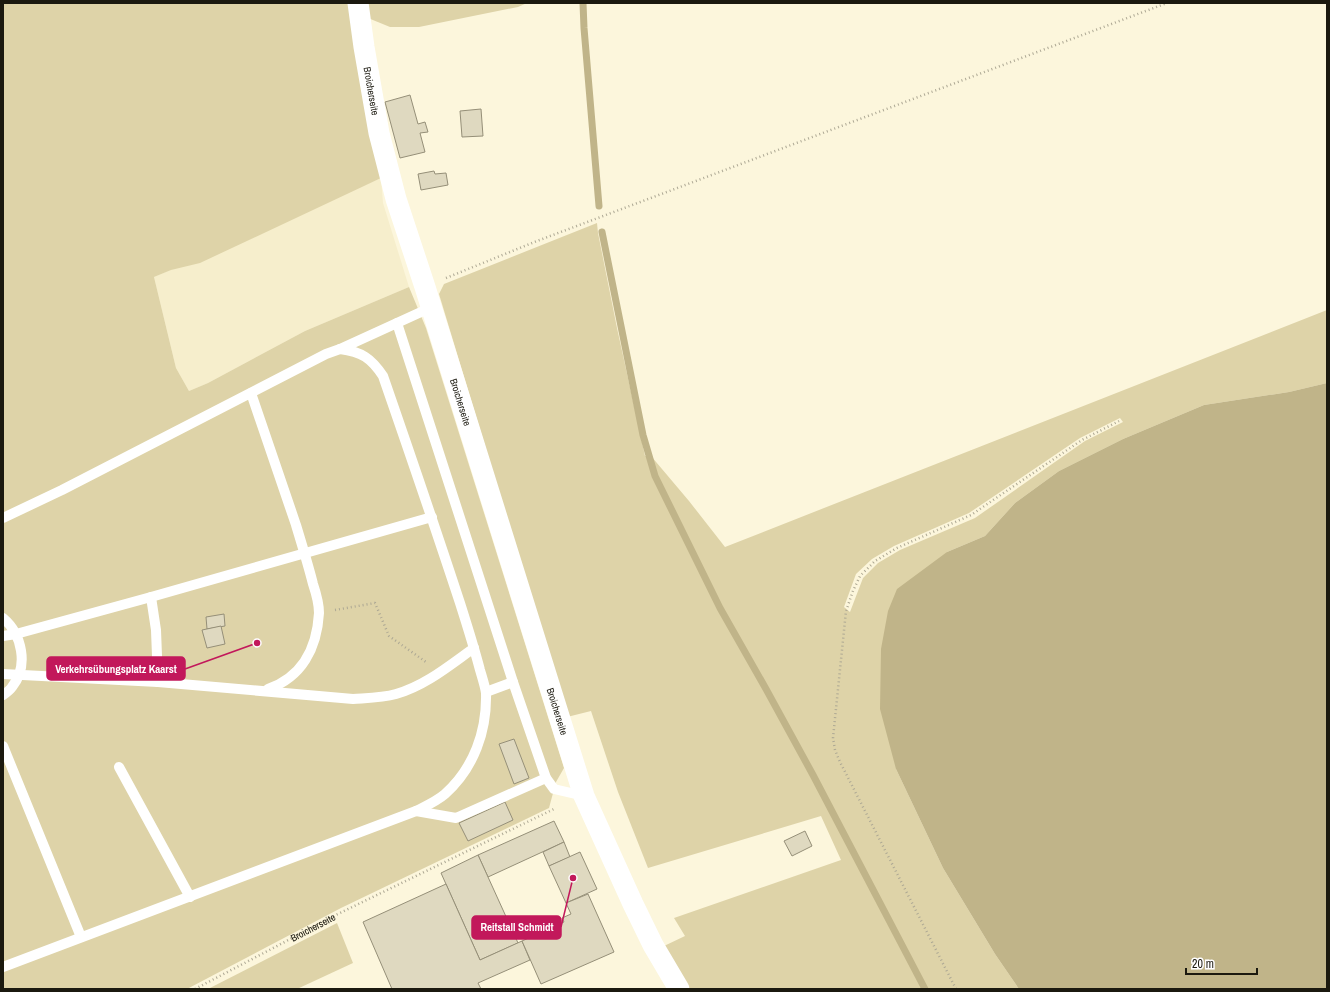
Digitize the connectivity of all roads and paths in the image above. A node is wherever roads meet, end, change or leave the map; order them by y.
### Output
1 (358, 3) edge
2 (1167, 3) edge
3 (425, 287) junction
4 (432, 307) junction
5 (397, 323) junction
6 (340, 349) junction
7 (251, 393) junction
8 (1119, 421) dead end
9 (432, 517) junction
10 (3, 518) edge
11 (305, 553) junction
12 (151, 597) junction
13 (319, 613) junction
14 (3, 618) edge
15 (16, 634) junction
16 (3, 636) edge
17 (474, 648) junction
18 (440, 672) junction
19 (3, 674) edge
20 (19, 675) junction
21 (158, 682) junction
22 (513, 682) junction
23 (264, 690) junction
24 (486, 692) junction
25 (3, 695) edge
26 (3, 746) edge
27 (119, 767) dead end
28 (546, 778) junction
29 (584, 796) junction
30 (416, 811) junction
31 (190, 897) junction
32 (81, 937) junction
33 (3, 967) edge
34 (195, 989) edge
35 (679, 989) edge
36 (956, 989) edge

1 - 3 street, Broicherseite
2 - 3 path
3 - 4 street, Broicherseite
4 - 5 lane
4 - 29 street, Broicherseite
5 - 6 lane
5 - 22 lane
6 - 7 lane
6 - 9 lane
7 - 10 lane
7 - 11 lane
8 - 36 path
9 - 11 lane
9 - 17 lane
11 - 12 lane
11 - 13 lane
12 - 15 lane
12 - 21 lane
13 - 18 path
13 - 23 lane
14 - 15 lane
15 - 16 lane
15 - 20 lane
17 - 18 lane
17 - 24 lane
18 - 23 lane
19 - 20 lane
20 - 21 lane
20 - 25 lane
21 - 23 lane
22 - 24 lane
22 - 28 lane
24 - 30 lane
26 - 32 lane
27 - 31 lane
28 - 29 lane
28 - 30 lane
29 - 34 path, Broicherseite
29 - 35 street, Broicherseite
30 - 31 lane
31 - 32 lane
32 - 33 lane

